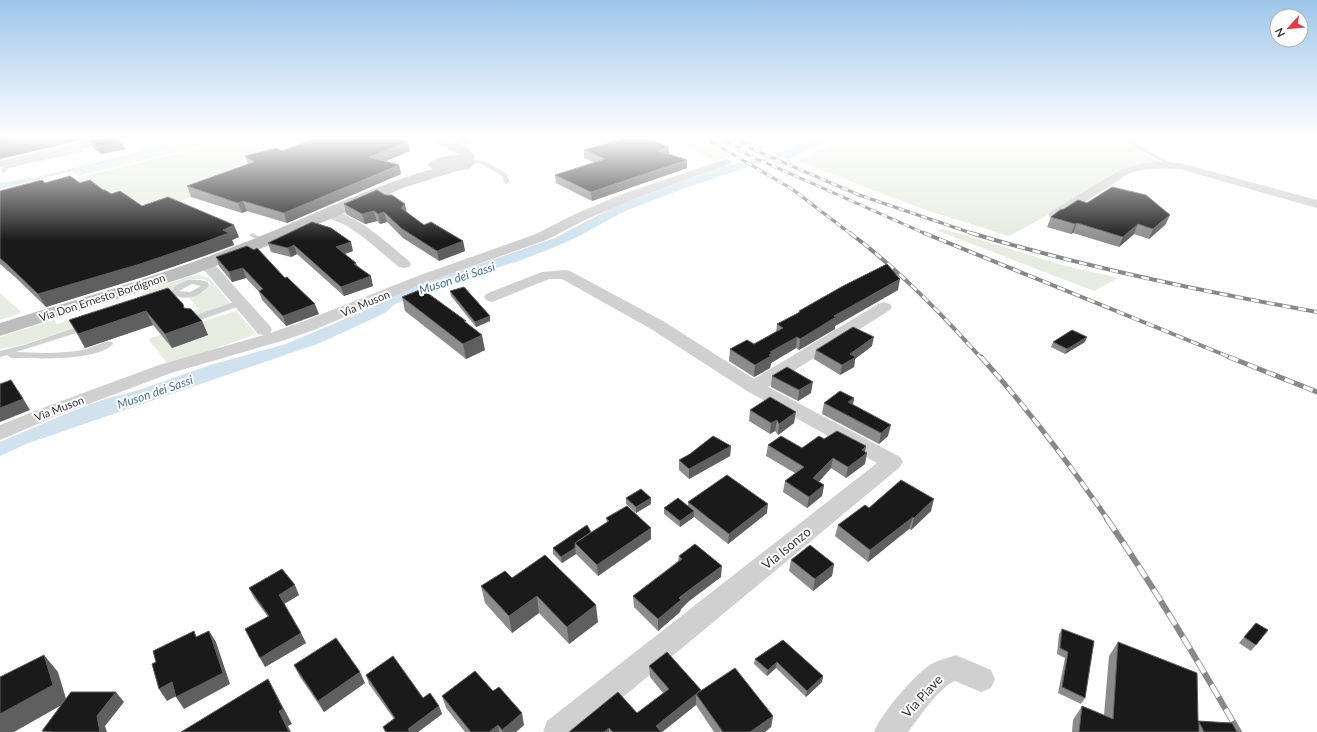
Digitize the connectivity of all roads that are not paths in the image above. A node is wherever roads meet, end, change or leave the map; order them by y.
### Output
1 (428, 172) edge
2 (500, 172) edge
3 (697, 172) edge
4 (1124, 172) edge
5 (1199, 172) edge
6 (507, 183) dead end
7 (1317, 204) edge
8 (329, 213) junction
9 (1055, 215) edge
10 (204, 264) junction
11 (404, 264) dead end
12 (178, 294) dead end
13 (492, 296) dead end
14 (166, 300) edge
15 (240, 303) junction
16 (884, 307) dead end
17 (194, 319) edge
18 (94, 324) edge
19 (0, 330) edge
20 (264, 330) dead end
21 (109, 344) dead end
22 (0, 355) edge
23 (754, 387) junction
24 (0, 433) edge
25 (981, 679) dead end
26 (558, 732) edge
27 (889, 732) edge

1 - 8 street, Via Don Ernesto Bordignon
2 - 6 lane
3 - 24 street, Via Muson
4 - 9 street
5 - 7 street
8 - 10 street, Via Don Ernesto Bordignon
8 - 11 street
10 - 15 street
10 - 19 street, Via Don Ernesto Bordignon
12 - 14 lane
13 - 23 street, Via Isonzo
15 - 17 lane
15 - 20 street
16 - 23 street
18 - 22 lane
21 - 22 lane
23 - 26 street, Via Isonzo
25 - 27 street, Via Piave

